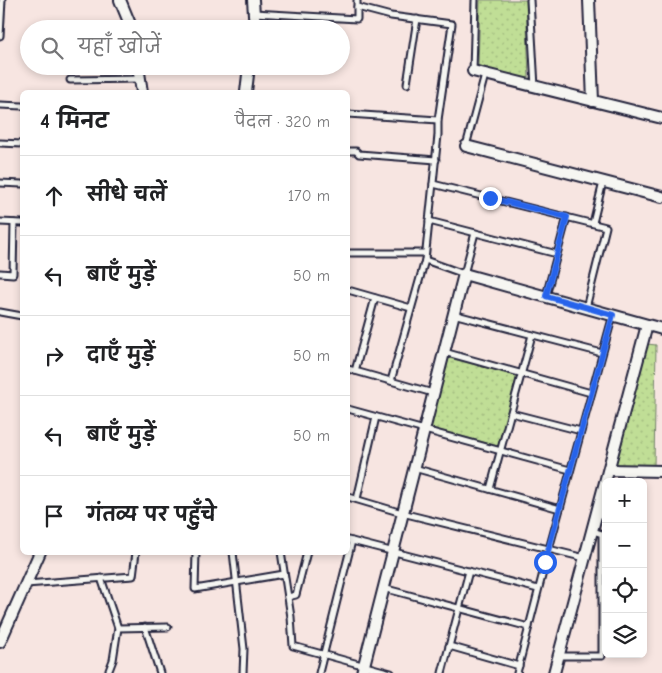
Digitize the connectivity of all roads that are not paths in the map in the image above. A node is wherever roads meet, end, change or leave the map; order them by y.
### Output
1 (2, 0) edge
2 (120, 0) edge
3 (254, 0) edge
4 (357, 0) edge
5 (475, 0) edge
6 (530, 0) edge
7 (589, 0) edge
8 (357, 7) junction
9 (254, 13) junction
10 (417, 19) junction
11 (128, 20) edge
12 (254, 20) edge
13 (0, 36) edge
14 (473, 72) joint
15 (485, 74) junction
16 (139, 75) edge
17 (248, 75) edge
18 (140, 79) junction
19 (70, 80) dead end
20 (407, 84) dead end
21 (535, 87) junction
22 (142, 90) edge
23 (246, 90) edge
24 (593, 101) junction
25 (0, 105) edge
26 (20, 106) edge
27 (350, 114) edge
28 (662, 118) edge
29 (438, 120) junction
30 (0, 143) edge
31 (20, 144) edge
32 (466, 146) joint
33 (350, 151) edge
34 (436, 160) junction
35 (603, 182) junction
36 (0, 183) edge
37 (20, 184) edge
38 (433, 184) junction
39 (662, 198) edge
40 (567, 217) junction
41 (428, 221) junction
42 (0, 222) edge
43 (14, 223) junction
44 (593, 223) junction
45 (20, 224) edge
46 (475, 233) junction
47 (350, 253) edge
48 (425, 253) junction
49 (557, 254) junction
50 (425, 260) junction
51 (0, 273) edge
52 (464, 274) junction
53 (350, 291) edge
54 (546, 296) junction
55 (375, 298) junction
56 (411, 308) junction
57 (586, 308) junction
58 (0, 312) edge
59 (453, 314) junction
60 (613, 315) junction
61 (20, 316) edge
62 (647, 324) junction
63 (662, 329) edge
64 (532, 335) junction
65 (444, 352) junction
66 (602, 353) junction
67 (350, 370) edge
68 (355, 371) junction
69 (522, 374) junction
70 (391, 381) junction
71 (433, 393) junction
72 (591, 393) junction
73 (350, 410) edge
74 (511, 413) junction
75 (376, 416) junction
76 (424, 429) junction
77 (581, 431) junction
78 (501, 451) junction
79 (414, 468) junction
80 (570, 470) junction
81 (609, 470) junction
82 (662, 471) edge
83 (490, 489) junction
84 (350, 497) edge
85 (357, 499) junction
86 (560, 509) junction
87 (402, 513) junction
88 (593, 531) junction
89 (350, 540) edge
90 (549, 549) junction
91 (392, 552) junction
92 (39, 555) edge
93 (136, 555) edge
94 (196, 555) edge
95 (233, 555) edge
96 (281, 555) edge
97 (306, 555) edge
98 (347, 555) edge
99 (585, 558) junction
100 (469, 572) junction
101 (284, 574) junction
102 (101, 578) junction
103 (237, 582) junction
104 (26, 584) junction
105 (383, 588) junction
106 (538, 589) junction
107 (288, 597) junction
108 (459, 608) junction
109 (145, 627) junction
110 (168, 627) dead end
111 (529, 627) junction
112 (118, 628) junction
113 (0, 642) edge
114 (449, 646) junction
115 (324, 655) junction
116 (559, 656) junction
117 (519, 666) junction
118 (362, 669) edge
119 (108, 673) edge
120 (160, 673) edge
121 (243, 673) edge
122 (319, 673) edge
123 (391, 673) edge
124 (442, 673) edge
125 (517, 673) edge
126 (554, 673) edge

1 - 13 lane
2 - 11 street
3 - 9 street
4 - 8 lane
5 - 14 lane
6 - 21 lane
7 - 24 street
8 - 9 lane
8 - 10 lane
9 - 12 street
10 - 20 lane
10 - 29 lane
14 - 15 street
15 - 21 street
15 - 32 lane
16 - 18 street
17 - 23 street
18 - 19 lane
18 - 22 street
21 - 24 street
24 - 28 street
25 - 26 lane
27 - 29 lane
29 - 34 lane
30 - 31 lane
32 - 35 street
33 - 34 lane
34 - 38 lane
35 - 39 street
35 - 44 lane
36 - 37 lane
38 - 40 lane
38 - 41 lane
40 - 44 lane
40 - 49 lane
41 - 46 lane
41 - 48 lane
42 - 43 lane
43 - 45 lane
43 - 51 lane
44 - 57 lane
46 - 49 lane
46 - 52 lane
47 - 48 lane
48 - 50 lane
49 - 54 lane
50 - 52 lane
50 - 56 lane
52 - 54 street
52 - 59 street
53 - 55 lane
54 - 57 street
55 - 56 lane
55 - 68 lane
56 - 70 lane
57 - 60 street
58 - 61 lane
59 - 64 lane
59 - 65 street
60 - 62 street
60 - 66 lane
62 - 63 street
62 - 81 street
64 - 66 lane
64 - 69 lane
65 - 69 lane
65 - 71 street
66 - 72 lane
67 - 68 lane
68 - 70 lane
69 - 72 lane
69 - 74 lane
70 - 71 lane
71 - 76 street
72 - 77 lane
73 - 75 lane
74 - 77 lane
74 - 78 lane
75 - 76 lane
75 - 85 lane
76 - 78 lane
76 - 79 street
77 - 80 lane
78 - 80 lane
78 - 83 lane
79 - 83 lane
79 - 87 street
80 - 86 lane
81 - 82 street
81 - 88 street
83 - 86 lane
84 - 85 lane
85 - 87 lane
86 - 90 lane
87 - 90 lane
87 - 91 street
88 - 99 street
88 - 116 lane
89 - 91 lane
90 - 99 lane
90 - 106 lane
91 - 100 lane
91 - 105 street
92 - 104 street
93 - 102 lane
94 - 103 lane
95 - 103 lane
96 - 101 lane
97 - 107 lane
98 - 115 lane
99 - 116 street
100 - 106 lane
100 - 108 lane
101 - 103 lane
101 - 107 lane
102 - 104 lane
102 - 112 lane
103 - 121 lane
104 - 113 street
105 - 108 lane
105 - 118 street
106 - 111 lane
107 - 115 lane
108 - 111 lane
108 - 114 lane
109 - 110 lane
109 - 112 lane
109 - 120 lane
111 - 117 lane
112 - 119 lane
114 - 117 lane
114 - 124 lane
115 - 118 lane
115 - 122 lane
116 - 126 street
117 - 125 lane
118 - 123 lane

